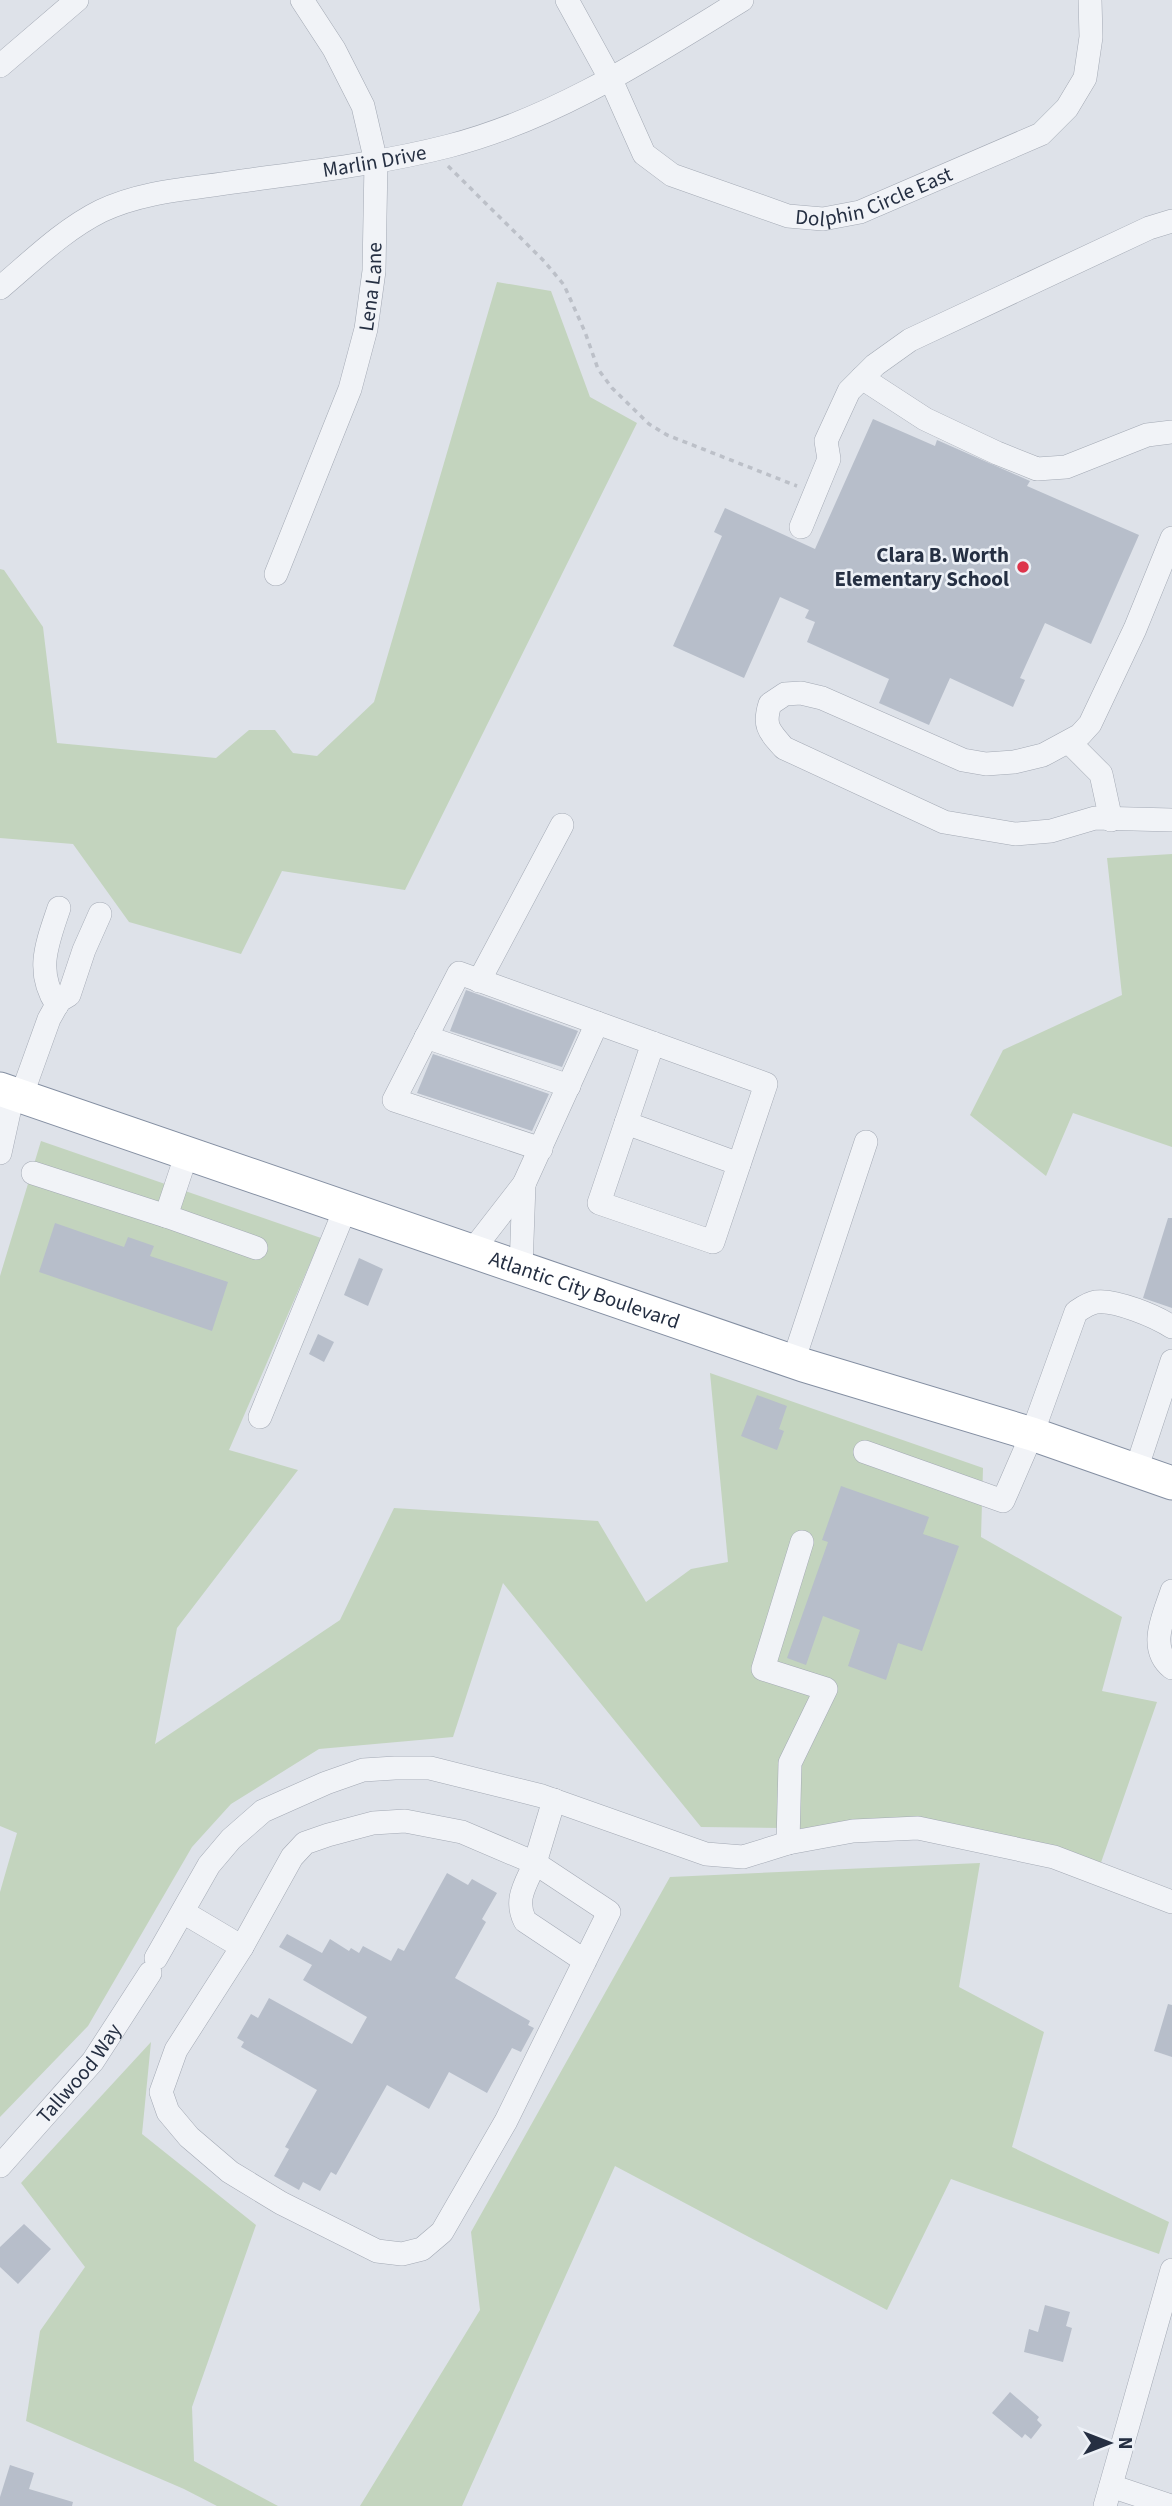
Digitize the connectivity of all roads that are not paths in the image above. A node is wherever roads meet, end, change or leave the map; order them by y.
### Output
1 (77, 0) edge
2 (302, 0) edge
3 (567, 0) edge
4 (742, 0) edge
5 (1090, 0) edge
6 (0, 66) edge
7 (611, 80) junction
8 (376, 162) junction
9 (1172, 221) edge
10 (0, 288) edge
11 (862, 378) junction
12 (1172, 432) edge
13 (801, 527) dead end
14 (1172, 538) edge
15 (276, 574) dead end
16 (1069, 742) junction
17 (1111, 820) junction
18 (1172, 820) edge
19 (562, 825) dead end
20 (59, 908) dead end
21 (100, 914) dead end
22 (480, 981) junction
23 (57, 1005) junction
24 (597, 1023) junction
25 (426, 1037) junction
26 (653, 1043) junction
27 (569, 1086) junction
28 (11, 1093) edge
29 (626, 1123) junction
30 (866, 1142) dead end
31 (541, 1149) junction
32 (0, 1153) edge
33 (187, 1153) junction
34 (739, 1164) junction
35 (33, 1173) dead end
36 (524, 1184) junction
37 (346, 1208) junction
38 (166, 1216) junction
39 (256, 1248) dead end
40 (472, 1251) junction
41 (521, 1268) junction
42 (1172, 1327) edge
43 (1172, 1361) edge
44 (793, 1362) junction
45 (260, 1416) dead end
46 (1032, 1434) junction
47 (865, 1452) dead end
48 (1136, 1470) junction
49 (1172, 1483) edge
50 (802, 1542) dead end
51 (1172, 1591) edge
52 (1166, 1630) edge
53 (1172, 1645) edge
54 (1172, 1656) edge
55 (1172, 1668) edge
56 (554, 1800) junction
57 (788, 1843) junction
58 (535, 1863) junction
59 (1172, 1902) edge
60 (183, 1912) junction
61 (242, 1947) junction
62 (585, 1961) junction
63 (0, 2166) edge
64 (1172, 2270) edge
65 (1108, 2496) edge
66 (1171, 2506) edge

1 - 6 street
2 - 8 street, Lena Lane
3 - 7 street, Dolphin Circle East
4 - 7 street, Marlin Drive
5 - 7 street, Dolphin Circle East
7 - 8 street, Marlin Drive
8 - 10 street, Marlin Drive
8 - 15 street, Lena Lane
9 - 11 street
11 - 12 street
11 - 13 street
14 - 16 street
16 - 17 street
16 - 17 street
17 - 18 street
19 - 22 street
20 - 23 street
21 - 23 street
22 - 24 street
22 - 25 street
23 - 28 street
24 - 26 street
24 - 27 street
25 - 27 street
25 - 31 street
26 - 29 street
26 - 34 street
27 - 31 street
28 - 32 street
28 - 33 highway, Atlantic City Boulevard
29 - 34 street
29 - 34 street
30 - 44 street
31 - 36 street
33 - 37 highway, Atlantic City Boulevard
33 - 38 street
35 - 38 street
36 - 40 street
36 - 41 street
37 - 40 highway, Atlantic City Boulevard
37 - 45 street
38 - 39 street
40 - 41 highway, Atlantic City Boulevard
41 - 44 highway, Atlantic City Boulevard
42 - 46 street
43 - 48 street
44 - 46 highway, Atlantic City Boulevard
46 - 47 street
46 - 48 highway, Atlantic City Boulevard
48 - 49 highway, Atlantic City Boulevard
50 - 57 street
51 - 52 street
52 - 53 street
52 - 54 street
52 - 55 street
56 - 57 street, Tallwood Way
56 - 58 street
56 - 60 street, Tallwood Way
57 - 59 street, Tallwood Way
58 - 61 street
58 - 62 street
58 - 62 street
60 - 61 street
60 - 63 street, Tallwood Way
61 - 62 street
64 - 65 street
65 - 66 street

